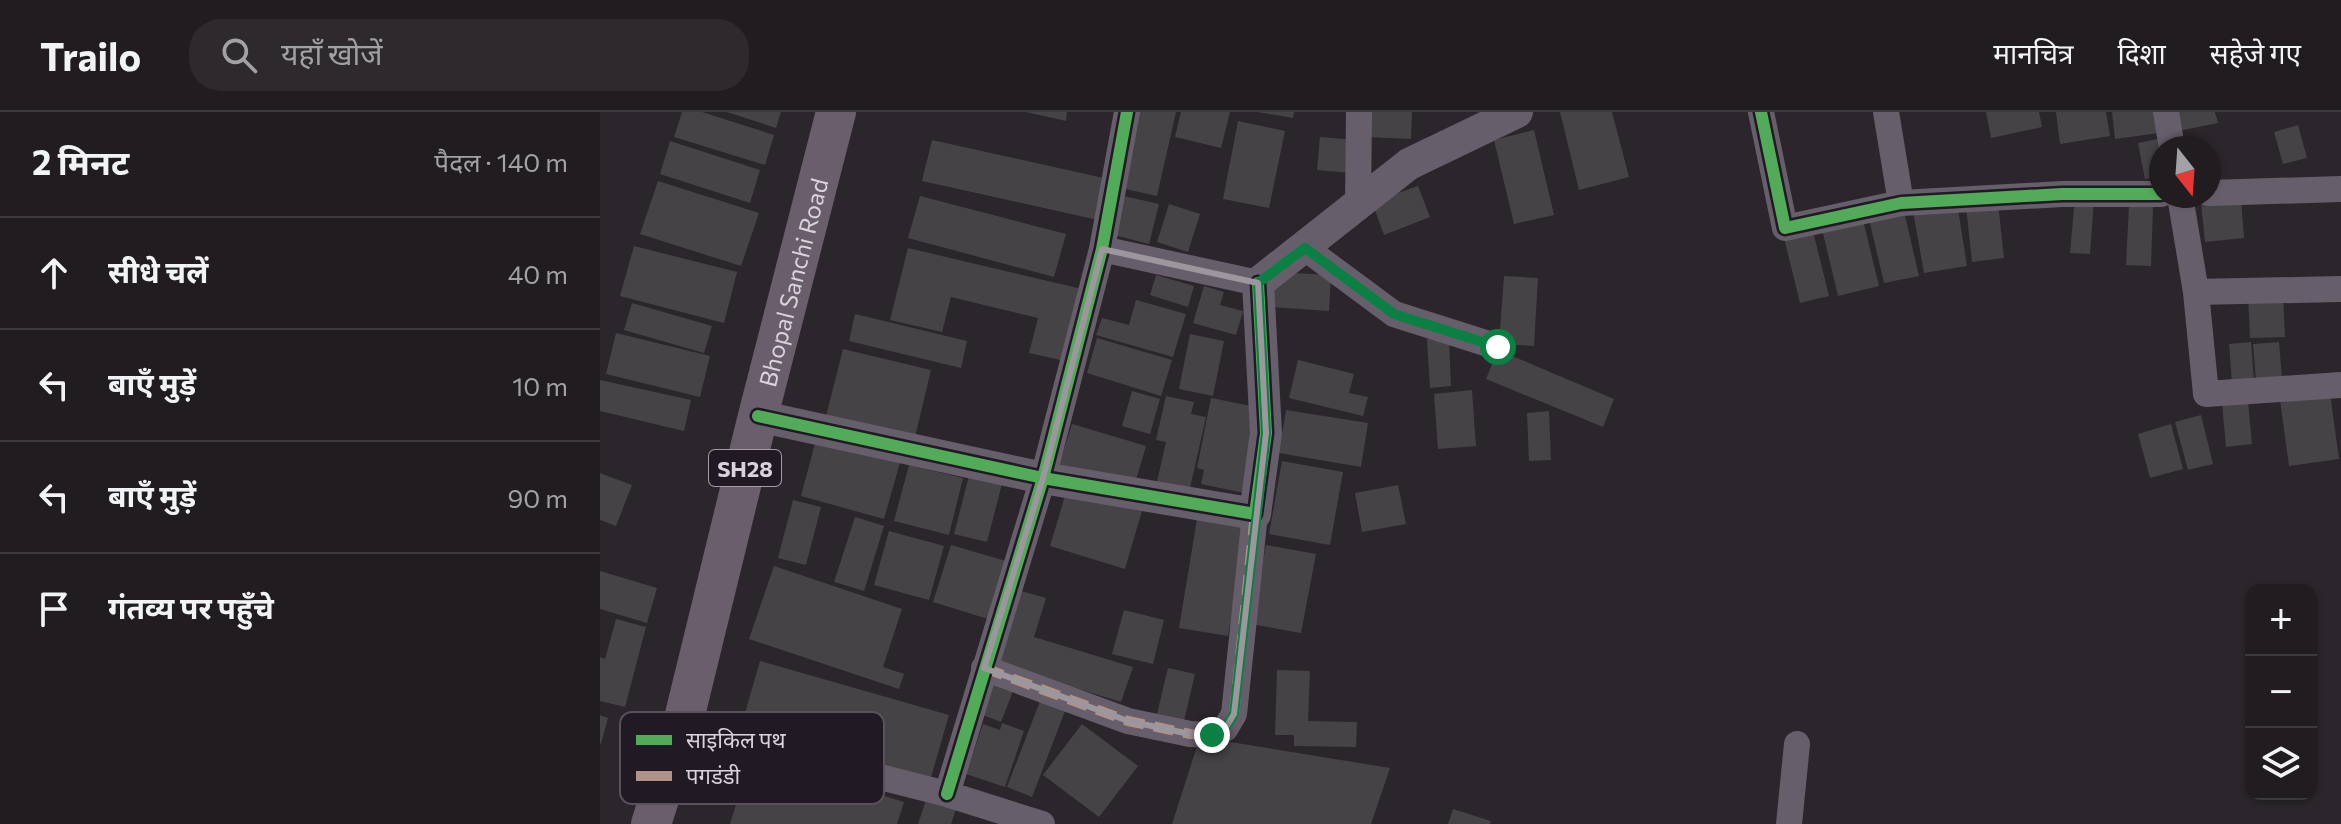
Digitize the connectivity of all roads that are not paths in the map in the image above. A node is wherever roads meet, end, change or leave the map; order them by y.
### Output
1 (836, 112) edge
2 (1127, 112) edge
3 (1359, 112) edge
4 (1517, 112) edge
5 (1761, 112) edge
6 (1886, 112) edge
7 (2166, 112) edge
8 (2170, 136) edge
9 (2341, 189) edge
10 (2221, 193) edge
11 (2149, 194) edge
12 (1901, 203) junction
13 (1358, 205) junction
14 (2182, 208) edge
15 (1305, 248) junction
16 (1102, 249) junction
17 (1258, 283) junction
18 (2341, 289) edge
19 (2196, 292) junction
20 (1498, 347) dead end
21 (2341, 385) edge
22 (758, 416) junction
23 (1043, 478) junction
24 (1255, 514) junction
25 (984, 668) junction
26 (686, 712) edge
27 (1797, 744) dead end
28 (884, 778) edge
29 (947, 794) junction
30 (657, 804) edge
31 (1032, 822) edge
32 (651, 824) edge
33 (1789, 824) edge

1 - 22 main road, Bhopal Sanchi Road / SH28
2 - 16 street
3 - 13 street
4 - 13 street
5 - 12 street
6 - 12 street
7 - 8 street
9 - 10 street
11 - 12 street
13 - 15 street
14 - 19 street
15 - 17 street
15 - 20 street
16 - 17 street
16 - 23 street
17 - 24 street
18 - 19 street
19 - 21 street
22 - 23 street
22 - 26 main road, Bhopal Sanchi Road / SH28
23 - 24 street
23 - 25 street
24 - 25 street
25 - 29 street
27 - 33 street
28 - 29 street
29 - 31 street
30 - 32 main road, Bhopal Sanchi Road / SH28

